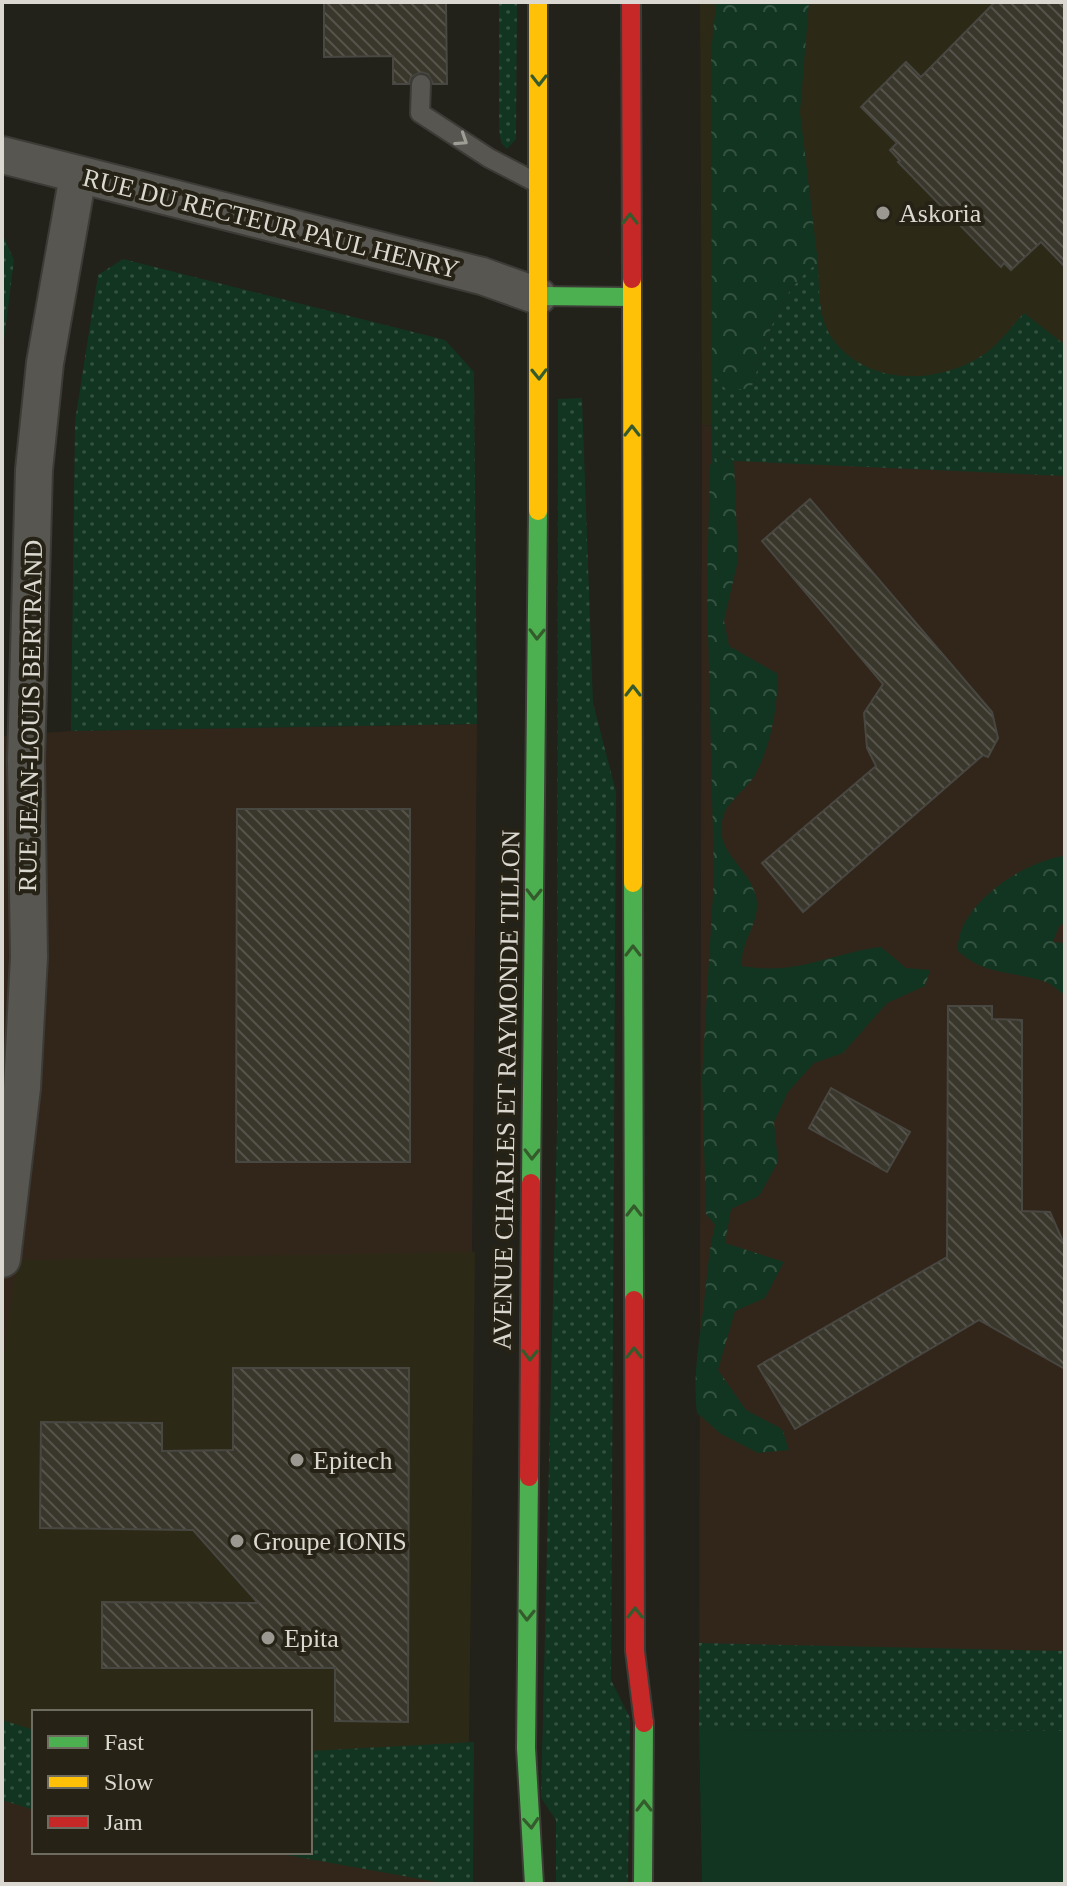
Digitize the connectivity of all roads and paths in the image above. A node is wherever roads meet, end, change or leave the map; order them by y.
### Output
1 (538, 2) edge
2 (631, 2) edge
3 (421, 84) dead end
4 (2, 155) edge
5 (78, 175) junction
6 (539, 184) junction
7 (538, 296) junction
8 (631, 297) junction
9 (2, 1259) edge
10 (534, 1884) edge
11 (643, 1884) edge

1 -> 6 main road, AVENUE CHARLES ET RAYMONDE TILLON
8 -> 2 main road
3 -> 6 lane
4 - 5 street, RUE DU RECTEUR PAUL HENRY
5 - 7 street, RUE DU RECTEUR PAUL HENRY
5 - 9 street, RUE JEAN-LOUIS BERTRAND
6 - 7 main road, AVENUE CHARLES ET RAYMONDE TILLON
7 - 8 main road
7 -> 10 main road, AVENUE CHARLES ET RAYMONDE TILLON
11 -> 8 main road

